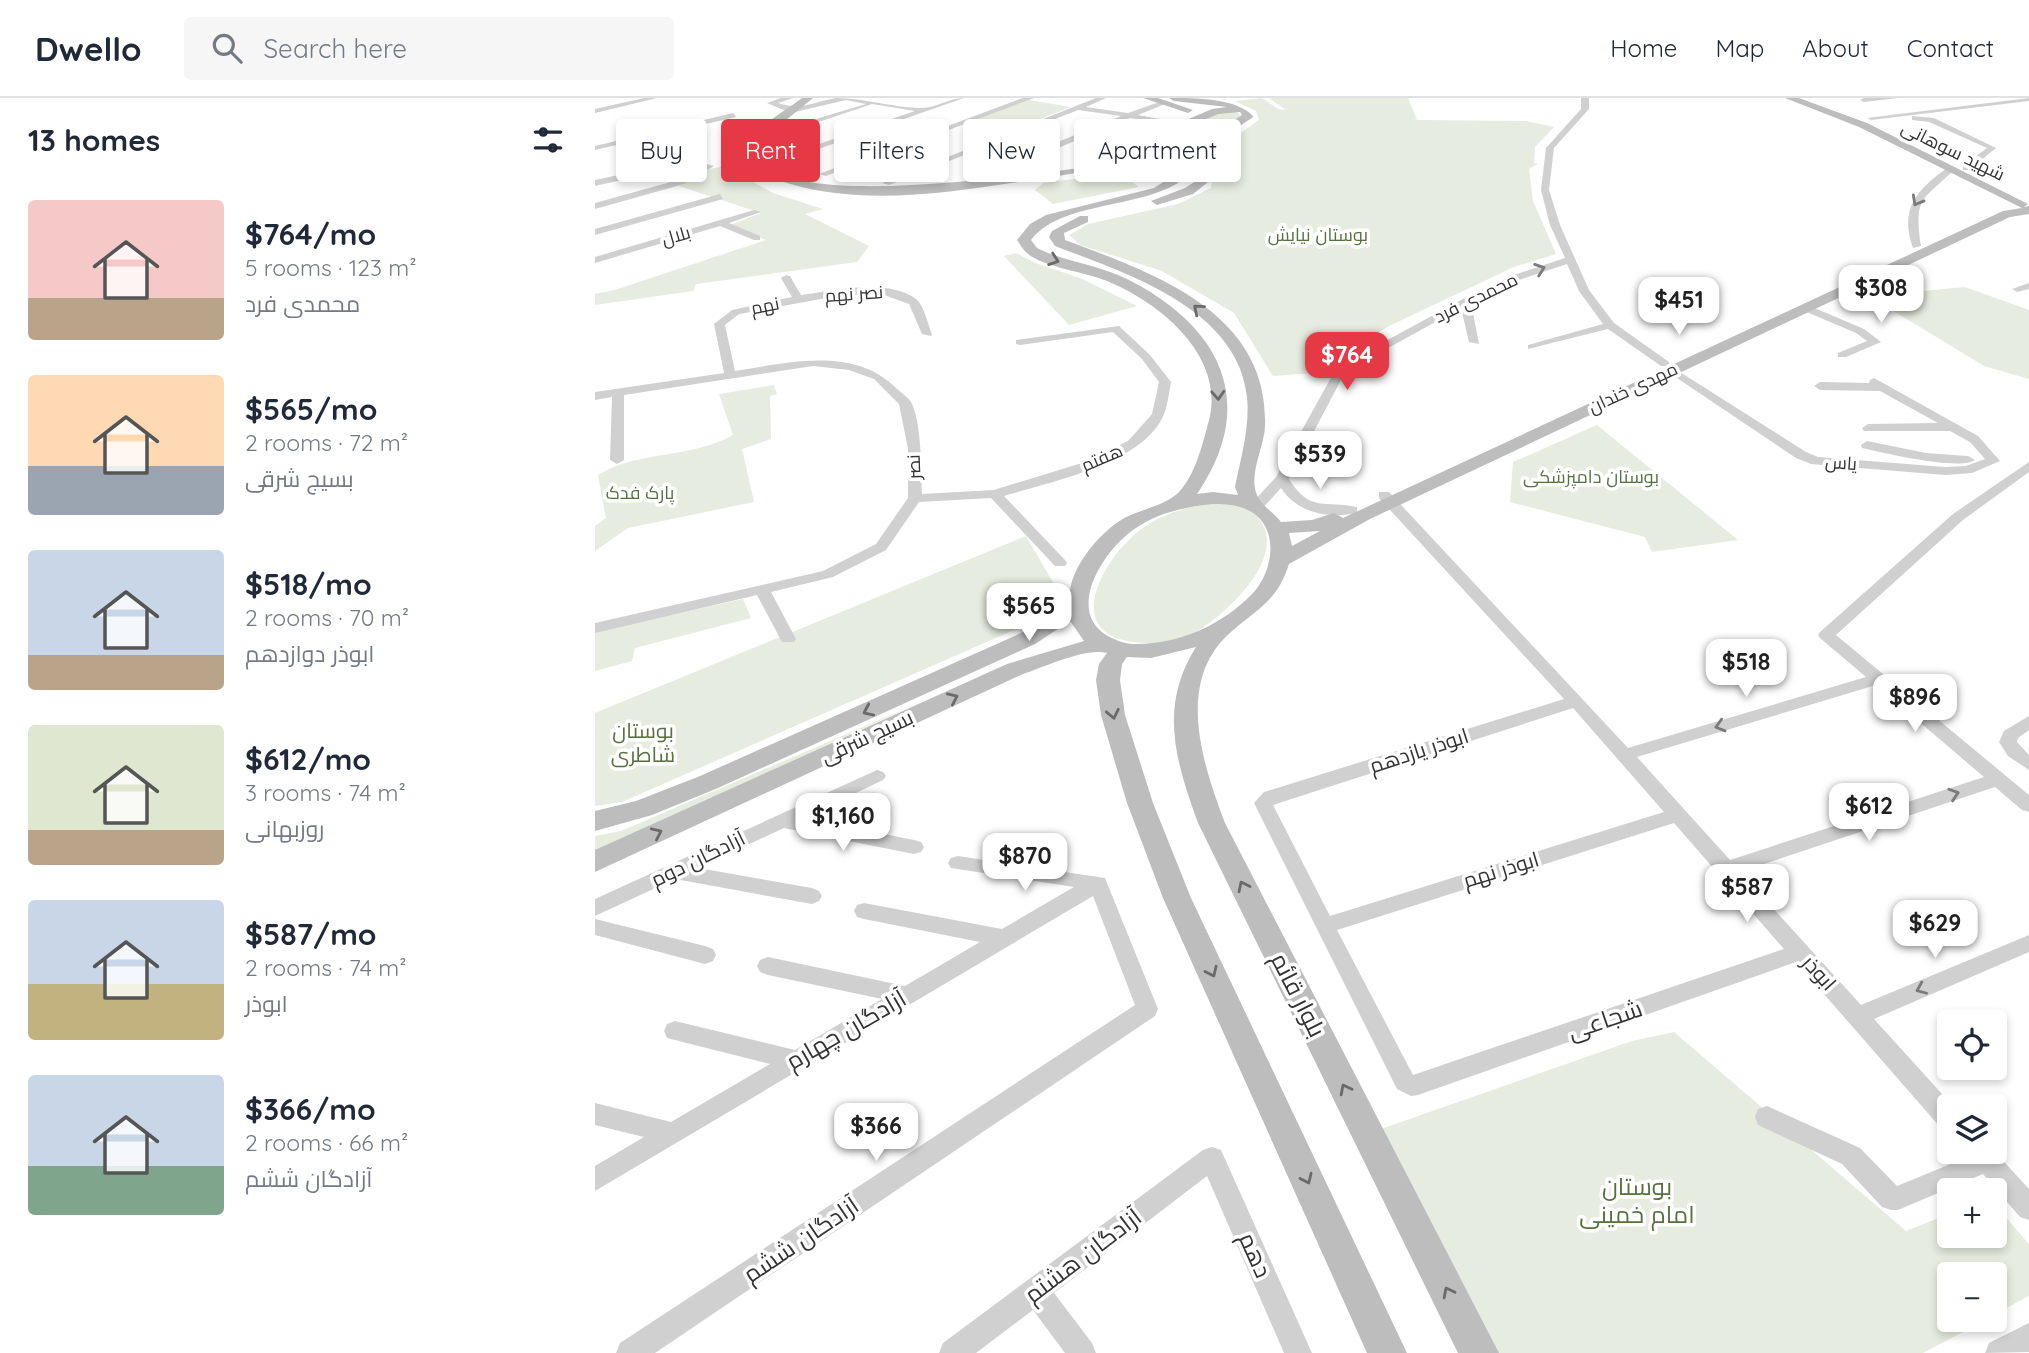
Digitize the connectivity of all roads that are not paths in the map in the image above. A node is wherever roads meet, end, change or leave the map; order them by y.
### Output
1 (653, 98) edge
2 (808, 98) edge
3 (845, 98) edge
4 (890, 98) edge
5 (960, 98) edge
6 (1030, 98) edge
7 (1102, 98) edge
8 (1148, 98) edge
9 (1174, 98) edge
10 (1585, 98) edge
11 (1790, 98) edge
12 (1813, 98) edge
13 (1894, 98) edge
14 (2029, 99) edge
15 (1864, 100) dead end
16 (1967, 101) dead end
17 (1162, 102) junction
18 (874, 103) junction
19 (791, 106) edge
20 (1077, 107) junction
21 (1239, 108) junction
22 (1953, 110) junction
23 (595, 111) edge
24 (923, 111) junction
25 (733, 115) dead end
26 (946, 115) dead end
27 (1897, 115) junction
28 (1129, 116) junction
29 (958, 117) dead end
30 (1198, 118) joint
31 (1871, 118) junction
32 (965, 119) edge
33 (972, 119) edge
34 (1150, 119) edge
35 (1241, 120) edge
36 (820, 121) edge
37 (963, 122) edge
38 (1060, 145) edge
39 (820, 147) edge
40 (595, 148) edge
41 (711, 166) dead end
42 (1966, 167) junction
43 (1074, 170) edge
44 (1950, 170) junction
45 (823, 174) dead end
46 (616, 178) edge
47 (1172, 182) edge
48 (1202, 182) edge
49 (595, 183) edge
50 (885, 183) dead end
51 (720, 197) dead end
52 (2028, 204) edge
53 (595, 206) edge
54 (758, 212) dead end
55 (721, 223) junction
56 (595, 232) edge
57 (757, 238) dead end
58 (1916, 246) dead end
59 (1572, 259) junction
60 (595, 260) edge
61 (786, 278) dead end
62 (2029, 286) edge
63 (2017, 289) dead end
64 (798, 299) junction
65 (1465, 302) junction
66 (1805, 308) junction
67 (1610, 325) junction
68 (927, 334) dead end
69 (1020, 342) dead end
70 (1475, 342) dead end
71 (1532, 347) dead end
72 (1842, 355) dead end
73 (1668, 367) junction
74 (730, 373) junction
75 (1820, 387) dead end
76 (618, 392) junction
77 (595, 396) edge
78 (1954, 427) junction
79 (1868, 428) dead end
80 (1867, 445) dead end
81 (617, 460) dead end
82 (1993, 461) junction
83 (2029, 466) edge
84 (1282, 479) junction
85 (995, 494) junction
86 (915, 498) junction
87 (1388, 500) junction
88 (1177, 503) junction
89 (1254, 504) junction
90 (1352, 510) junction
91 (1277, 528) junction
92 (1280, 561) junction
93 (1060, 563) dead end
94 (762, 590) junction
95 (1077, 603) junction
96 (595, 628) edge
97 (1221, 628) junction
98 (788, 639) dead end
99 (1113, 647) junction
100 (1006, 661) junction
101 (1879, 680) junction
102 (1576, 701) junction
103 (2029, 722) edge
104 (1624, 755) junction
105 (2029, 764) edge
106 (877, 776) dead end
107 (1999, 779) junction
108 (2029, 805) edge
109 (1678, 815) junction
110 (780, 820) junction
111 (595, 821) edge
112 (914, 847) dead end
113 (595, 862) edge
114 (958, 863) dead end
115 (1726, 869) junction
116 (672, 871) junction
117 (1098, 883) junction
118 (812, 896) dead end
119 (595, 908) edge
120 (864, 911) dead end
121 (1324, 926) junction
122 (595, 927) edge
123 (1004, 938) junction
124 (2029, 943) edge
125 (1800, 952) junction
126 (705, 955) dead end
127 (768, 966) dead end
128 (906, 995) junction
129 (1857, 1016) junction
130 (675, 1031) dead end
131 (796, 1060) junction
132 (1937, 1106) edge
133 (595, 1114) edge
134 (1767, 1116) dead end
135 (672, 1133) junction
136 (1212, 1158) joint
137 (1967, 1164) edge
138 (1991, 1164) edge
139 (595, 1179) edge
140 (2025, 1198) edge
141 (1036, 1292) junction
142 (2029, 1337) edge
143 (630, 1353) edge
144 (953, 1353) edge
145 (1082, 1353) edge
146 (1298, 1353) edge
147 (1388, 1353) edge
148 (1479, 1353) edge
149 (1999, 1353) edge

1 - 23 street
2 - 19 main road
3 - 18 street
3 - 19 street
4 - 18 street
5 - 24 street
6 - 33 street
7 - 20 street
8 - 17 main road
9 - 21 main road
10 - 59 street, یاس
11 - 44 main road, شهید سوهانی
12 - 31 main road, شهید سوهانی
13 - 15 street
14 - 22 street
16 - 22 street
17 - 28 street
17 - 30 main road
18 - 24 street
18 - 36 street
19 - 43 main road
20 - 28 street
20 - 50 street
21 - 30 main road
21 - 35 main road
22 - 27 street
24 - 26 street
24 - 39 street
25 - 40 street
27 - 31 street
27 - 42 street
28 - 34 street
28 - 38 street
29 - 32 street
31 - 42 main road, شهید سوهانی
37 - 45 street
41 - 53 street
42 - 52 main road, شهید سوهانی
44 - 52 main road, شهید سوهانی
44 -> 58 street
46 - 49 street
47 -> 88 main road
89 -> 48 main road
51 - 56 street
52 - 66 main road, مهدی خندان
52 - 73 main road, مهدی خندان
54 - 55 street, بلال
55 - 57 street
55 - 60 street, بلال
65 -> 59 street, محمدی فرد
59 - 67 street, یاس
61 - 64 street, نهم
62 - 63 street
64 - 68 street, نصر نهم
64 - 74 street, نهم
65 - 70 street
65 - 84 street, محمدی فرد
66 - 72 street
66 - 73 main road, مهدی خندان
67 - 71 street
67 - 73 street, یاس
69 - 85 street, هفتم
73 - 82 street, یاس
73 - 87 main road, مهدی خندان
74 - 76 street, نصر
74 - 86 street, نصر
75 - 78 street
76 - 77 street, نصر
76 - 81 street
78 - 79 street
78 - 82 street
80 - 82 street
83 - 101 street
84 - 89 street, محمدی فرد
84 - 90 street
85 - 86 street, هفتم
85 - 93 street
86 - 94 street, نصر
87 - 90 main road, مهدی خندان
87 - 92 main road, مهدی خندان
87 - 102 street, ابوذر
88 - 89 main road
88 - 95 main road
89 - 91 main road
90 - 91 main road, مهدی خندان
91 - 92 main road
92 - 97 main road
94 - 96 street, نصر
94 - 98 street
95 - 99 main road
95 - 100 main road, بسیج شرقی
97 - 99 main road
148 -> 97 main road, بلوار قائم
99 - 100 main road, بسیج شرقی
99 -> 147 main road
100 -> 111 main road, بسیج شرقی
113 -> 100 main road, بسیج شرقی
101 -> 104 street
101 - 107 street
102 - 104 street, ابوذر
102 - 121 street, ابوذر یازدهم
103 - 105 street
104 - 109 street, ابوذر
106 - 110 street, آزادگان دوم
107 - 108 street
115 -> 107 street
109 - 115 street, ابوذر
109 - 121 street, ابوذر نهم
110 - 112 street
110 - 116 street, آزادگان دوم
114 - 117 street
115 - 125 street, ابوذر
116 - 118 street
116 - 119 street, آزادگان دوم
117 - 123 street, آزادگان چهارم
117 - 143 street, آزادگان ششم
120 - 123 street
121 - 125 street, شجاعی
122 - 126 street
123 - 128 street, آزادگان چهارم
124 -> 129 street
125 - 129 street, ابوذر
127 - 128 street
128 - 131 street, آزادگان چهارم
129 - 132 street, ابوذر
130 - 131 street
131 - 135 street, آزادگان چهارم
133 - 135 street
134 - 137 street
135 - 139 street, آزادگان چهارم
136 - 141 street, آزادگان هشتم
136 - 146 street, دهم
138 - 140 street
141 - 144 street, آزادگان هشتم
141 - 145 street
142 - 149 street

